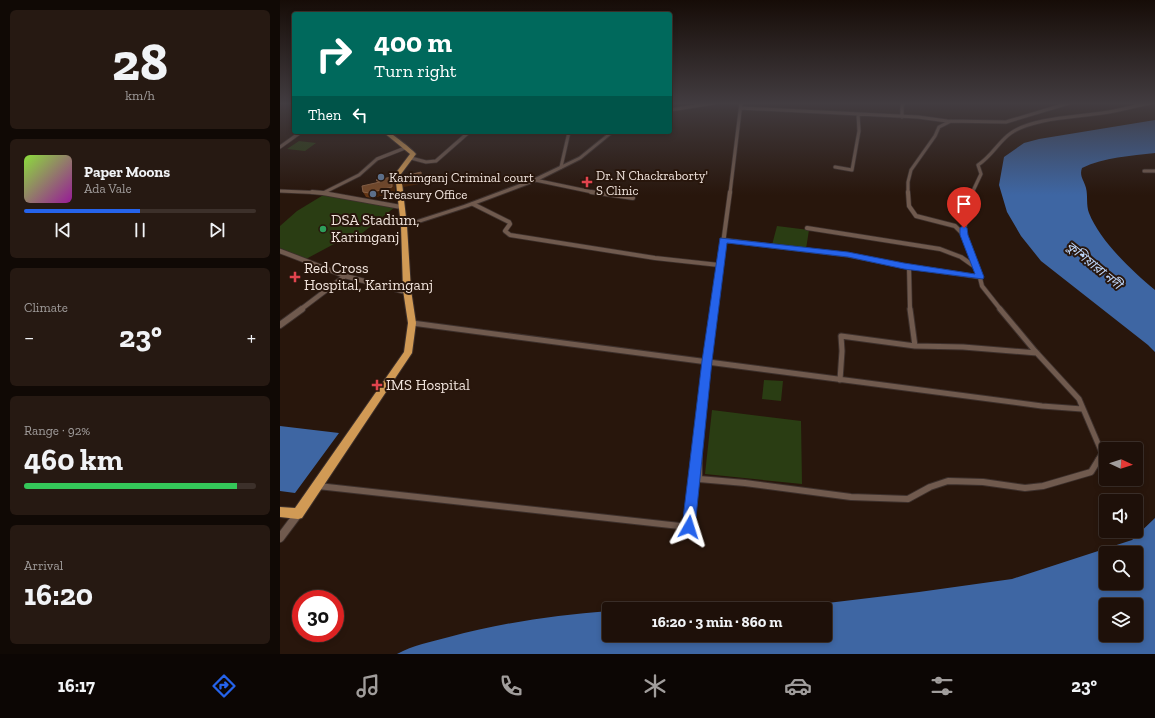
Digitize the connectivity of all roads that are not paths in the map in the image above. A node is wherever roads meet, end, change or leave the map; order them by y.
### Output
1 (298, 134) edge
2 (388, 134) edge
3 (467, 134) edge
4 (569, 134) edge
5 (610, 134) edge
6 (737, 134) edge
7 (857, 134) edge
8 (936, 134) edge
9 (1010, 134) edge
10 (280, 147) edge
11 (405, 148) junction
12 (412, 158) junction
13 (835, 167) dead end
14 (561, 168) junction
15 (1144, 171) dead end
16 (1155, 171) edge
17 (534, 180) junction
18 (280, 191) edge
19 (323, 192) junction
20 (633, 198) dead end
21 (473, 204) junction
22 (401, 207) junction
23 (404, 226) junction
24 (807, 228) dead end
25 (964, 235) junction
26 (723, 240) junction
27 (280, 251) edge
28 (719, 265) junction
29 (909, 267) junction
30 (978, 269) junction
31 (345, 276) junction
32 (980, 277) junction
33 (407, 290) junction
34 (412, 323) junction
35 (280, 324) edge
36 (916, 346) junction
37 (1037, 353) junction
38 (707, 361) junction
39 (840, 380) junction
40 (1082, 409) junction
41 (317, 486) junction
42 (280, 512) edge
43 (298, 514) junction
44 (280, 538) edge

1 - 10 street
2 - 11 highway
3 - 12 street
4 - 14 street
5 - 14 main road
6 - 26 street
7 - 13 street
8 - 25 street
9 - 25 street
11 - 12 highway
11 - 19 street
12 - 22 highway
14 - 17 main road
15 - 16 street
17 - 20 street
17 - 21 main road
18 - 19 street
19 - 22 street
21 - 23 main road
21 - 28 street
22 - 23 highway
23 - 33 highway
24 - 30 street
25 - 30 street
26 - 28 street
26 - 29 street
27 - 31 street
28 - 38 street
29 - 32 street
29 - 36 street
30 - 32 street
31 - 33 street
31 - 35 street
32 - 37 street
33 - 34 highway
34 - 38 street
34 - 41 highway
36 - 37 street
36 - 39 street
37 - 40 street
38 - 39 street
38 - 40 street
38 - 41 street
39 - 40 street
41 - 43 highway
42 - 43 highway
43 - 44 street

